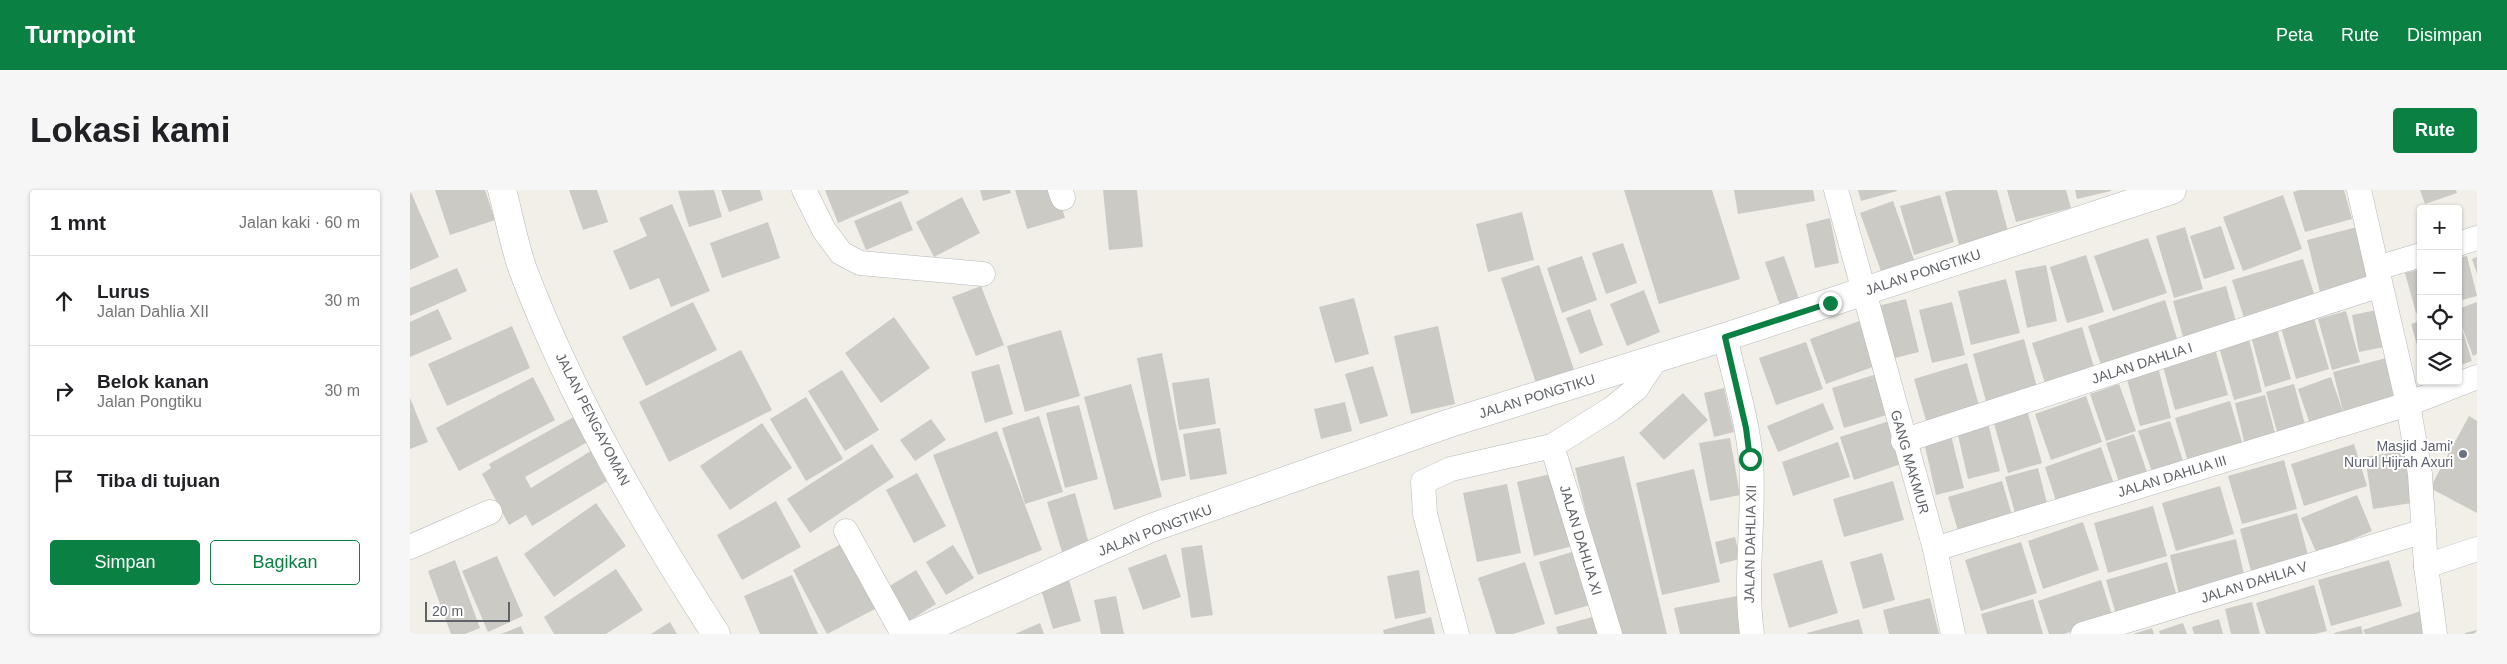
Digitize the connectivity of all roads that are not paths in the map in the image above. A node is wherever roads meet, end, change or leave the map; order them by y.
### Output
1 (502, 190) edge
2 (804, 190) edge
3 (1836, 190) edge
4 (2172, 190) edge
5 (2359, 190) edge
6 (2477, 238) edge
7 (2462, 243) edge
8 (2417, 257) edge
9 (983, 274) dead end
10 (2378, 276) junction
11 (1864, 291) junction
12 (1725, 337) junction
13 (1656, 359) junction
14 (2477, 377) edge
15 (2408, 404) junction
16 (1904, 441) junction
17 (1552, 446) junction
18 (490, 512) dead end
19 (846, 530) dead end
20 (2424, 531) junction
21 (410, 547) edge
22 (1935, 549) junction
23 (2477, 549) edge
24 (2426, 566) junction
25 (716, 634) edge
26 (903, 634) edge
27 (914, 634) edge
28 (1457, 634) edge
29 (1610, 634) edge
30 (1752, 634) edge
31 (1952, 634) edge
32 (2083, 634) edge
33 (2435, 634) edge

1 - 25 street, JALAN PENGAYOMAN
2 - 9 street
3 - 11 street, GANG MAKMUR
4 - 11 street, JALAN PONGTIKU
5 - 10 street
6 - 7 street
8 - 10 street, JALAN DAHLIA I
10 - 15 street
10 - 16 street, JALAN DAHLIA I
11 - 12 street, JALAN PONGTIKU
11 - 16 street, GANG MAKMUR
12 - 13 street, JALAN PONGTIKU
12 - 30 street, JALAN DAHLIA XII
13 - 17 street
13 - 27 street, JALAN PONGTIKU
14 - 15 street, JALAN DAHLIA III
15 - 20 street
15 - 22 street, JALAN DAHLIA III
16 - 22 street, GANG MAKMUR
17 - 28 street
17 - 29 street, JALAN DAHLIA XI
18 - 21 street
19 - 26 street
20 - 24 street
20 - 32 street, JALAN DAHLIA V
22 - 31 street, GANG MAKMUR
23 - 24 street
24 - 33 street

